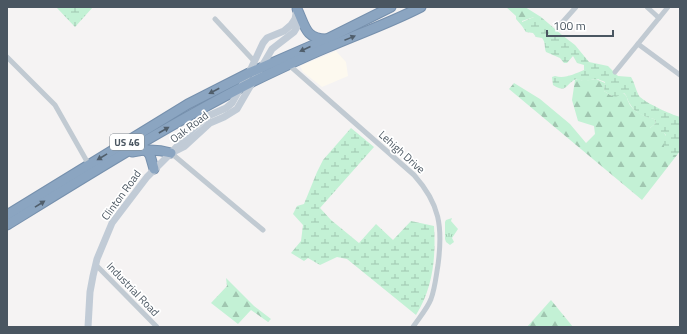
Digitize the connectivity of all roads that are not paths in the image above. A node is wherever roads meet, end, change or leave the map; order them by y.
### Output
1 (391, 7) edge
2 (421, 7) edge
3 (576, 7) edge
4 (646, 7) edge
5 (668, 7) edge
6 (296, 8) edge
7 (659, 18) junction
8 (215, 20) dead end
9 (560, 25) dead end
10 (327, 39) junction
11 (638, 44) junction
12 (7, 57) edge
13 (257, 65) junction
14 (289, 65) junction
15 (616, 72) dead end
16 (249, 73) junction
17 (680, 75) edge
18 (253, 82) junction
19 (240, 89) junction
20 (145, 150) junction
21 (171, 153) junction
22 (108, 162) junction
23 (89, 165) junction
24 (154, 169) junction
25 (7, 215) edge
26 (7, 225) edge
27 (263, 230) dead end
28 (96, 265) junction
29 (88, 327) edge
30 (157, 327) edge
31 (413, 327) edge

1 - 10 highway, US 46
14 -> 2 highway, US 46
3 - 9 street
4 - 7 street
5 - 7 street
6 - 10 highway
6 - 13 street
6 - 13 street
7 - 11 street
8 - 13 street
10 -> 13 highway, US 46
11 - 15 street
11 - 17 street
12 - 23 street
13 - 16 highway, US 46
13 - 18 street, Oak Road
14 - 18 highway, US 46
14 - 31 street, Lehigh Drive
16 - 19 street, Oak Road
16 -> 23 highway, US 46
18 - 19 highway, US 46
18 - 21 street, Oak Road
19 - 21 street, Oak Road
22 -> 19 highway, US 46
20 - 21 highway
20 - 22 highway
20 - 24 highway
21 - 24 street, Clinton Road
21 - 27 street
26 -> 22 highway, US 46
23 - 25 highway, US 46
24 - 28 street, Clinton Road
28 - 29 street, Clinton Road
28 - 30 street, Industrial Road

